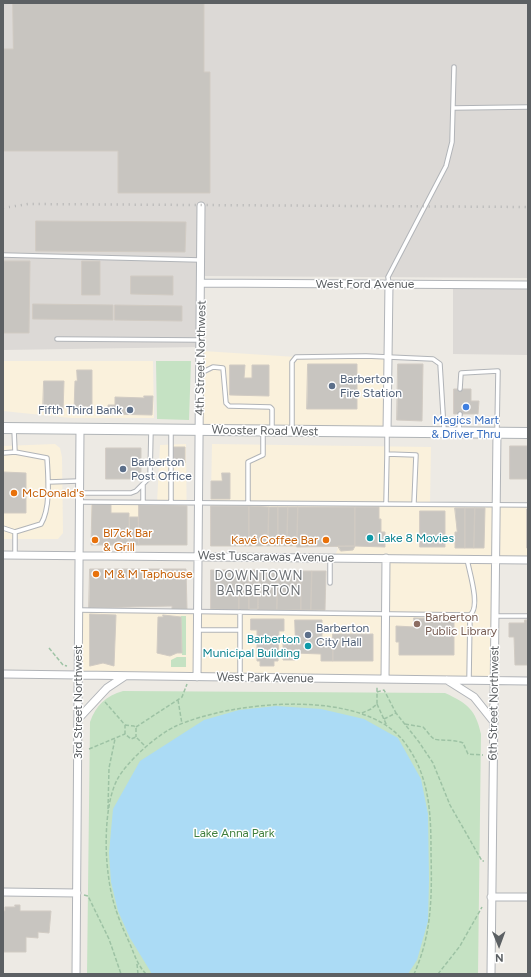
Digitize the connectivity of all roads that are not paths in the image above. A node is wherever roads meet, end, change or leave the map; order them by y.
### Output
1 (454, 67) dead end
2 (528, 107) edge
3 (453, 108) junction
4 (201, 206) dead end
5 (3, 255) edge
6 (201, 260) junction
7 (202, 283) junction
8 (388, 284) junction
9 (528, 285) edge
10 (57, 339) dead end
11 (201, 340) junction
12 (388, 357) junction
13 (201, 373) junction
14 (460, 389) dead end
15 (460, 414) dead end
16 (3, 428) edge
17 (14, 428) junction
18 (80, 429) junction
19 (152, 430) junction
20 (171, 430) junction
21 (200, 430) junction
22 (268, 431) junction
23 (292, 431) junction
24 (387, 432) junction
25 (444, 432) junction
26 (459, 432) junction
27 (497, 432) junction
28 (528, 433) edge
29 (15, 452) junction
30 (3, 453) edge
31 (387, 454) junction
32 (79, 481) junction
33 (48, 482) junction
34 (143, 485) junction
35 (79, 493) junction
36 (171, 501) junction
37 (199, 501) junction
38 (78, 502) junction
39 (143, 502) junction
40 (248, 502) junction
41 (386, 503) junction
42 (414, 504) junction
43 (496, 504) junction
44 (528, 505) edge
45 (3, 528) edge
46 (15, 532) junction
47 (3, 555) edge
48 (15, 555) junction
49 (79, 556) junction
50 (198, 556) junction
51 (330, 557) junction
52 (386, 558) junction
53 (467, 559) junction
54 (494, 559) junction
55 (528, 560) edge
56 (330, 582) dead end
57 (78, 610) junction
58 (240, 612) junction
59 (385, 612) junction
60 (198, 613) junction
61 (470, 615) junction
62 (494, 616) junction
63 (528, 616) edge
64 (198, 630) junction
65 (240, 630) junction
66 (3, 674) edge
67 (78, 675) junction
68 (125, 676) junction
69 (197, 677) junction
70 (240, 678) junction
71 (381, 679) junction
72 (447, 680) junction
73 (469, 680) junction
74 (494, 681) junction
75 (528, 681) edge
76 (79, 718) junction
77 (494, 722) junction
78 (3, 892) edge
79 (77, 893) junction
80 (491, 897) junction
81 (528, 897) edge
82 (76, 974) edge
83 (491, 974) edge

1 - 3 lane
2 - 3 lane
3 - 8 lane
4 - 6 street, 4th Street Northwest
5 - 6 lane
6 - 7 street, 4th Street Northwest
7 - 8 street, West Ford Avenue
7 - 11 street, 4th Street Northwest
8 - 9 street, West Ford Avenue
8 - 12 street
10 - 11 lane
11 - 13 street, 4th Street Northwest
12 - 23 lane
12 - 24 street
12 - 25 lane
13 - 21 street, 4th Street Northwest
13 - 22 lane
14 - 27 lane
15 - 26 lane
16 - 17 main road, Wooster Road West
17 - 18 main road, Wooster Road West
17 - 29 lane
18 - 19 main road, Wooster Road West
18 - 32 street, 3rd Street Northwest
19 - 20 main road, Wooster Road West
19 - 34 lane
20 - 21 main road, Wooster Road West
20 - 36 lane
21 - 22 main road, Wooster Road West
21 - 37 street, 4th Street Northwest
22 - 23 main road, Wooster Road West
22 - 40 lane
23 - 24 main road, Wooster Road West
24 - 25 main road, Wooster Road West
24 - 31 lane
25 - 26 main road, Wooster Road West
26 - 27 main road, Wooster Road West
27 - 28 main road, Wooster Road West
27 - 43 street, 6th Street Northwest
29 - 30 lane
29 - 33 lane
31 - 41 lane
31 - 42 lane
32 - 33 lane
32 - 35 street, 3rd Street Northwest
33 - 46 lane
34 - 35 lane
34 - 39 lane
35 - 38 street, 3rd Street Northwest
36 - 37 lane
36 - 39 lane
37 - 40 lane
37 - 50 street, 4th Street Northwest
38 - 39 lane
38 - 49 street, 3rd Street Northwest
40 - 41 lane
41 - 42 lane
42 - 43 lane
43 - 44 lane
43 - 54 street, 6th Street Northwest
45 - 46 lane
46 - 48 lane
47 - 48 street, West Tuscarawas Avenue
48 - 49 street, West Tuscarawas Avenue
49 - 50 street, West Tuscarawas Avenue
49 - 57 street, 3rd Street Northwest
50 - 51 street, West Tuscarawas Avenue
50 - 60 street, 4th Street Northwest
51 - 52 street, West Tuscarawas Avenue
51 - 56 lane
52 - 53 street, West Tuscarawas Avenue
52 - 59 street
53 - 54 street, West Tuscarawas Avenue
53 - 61 lane
54 - 55 street, West Tuscarawas Avenue
54 - 62 street, 6th Street Northwest
57 - 60 lane
57 - 67 street, 3rd Street Northwest
58 - 59 lane
58 - 60 lane
58 - 65 lane
59 - 61 lane
59 - 71 street
60 - 64 street, 4th Street Northwest
61 - 73 lane
62 - 63 lane
62 - 74 street, 6th Street Northwest
64 - 65 lane
64 - 69 street, 4th Street Northwest
65 - 70 lane
66 - 67 street, West Park Avenue
67 - 68 street, West Park Avenue
67 - 76 street, 3rd Street Northwest
68 - 69 street, West Park Avenue
68 - 76 street
69 - 70 street, West Park Avenue
70 - 71 street, West Park Avenue
71 - 72 street, West Park Avenue
72 - 73 street, West Park Avenue
72 - 77 street
73 - 74 street, West Park Avenue
74 - 75 street, West Park Avenue
74 - 77 street, 6th Street Northwest
76 - 79 street, 3rd Street Northwest
77 - 80 street, 6th Street Northwest
78 - 79 street
79 - 82 street, 3rd Street Northwest
80 - 81 street
80 - 83 street, 6th Street Northwest

